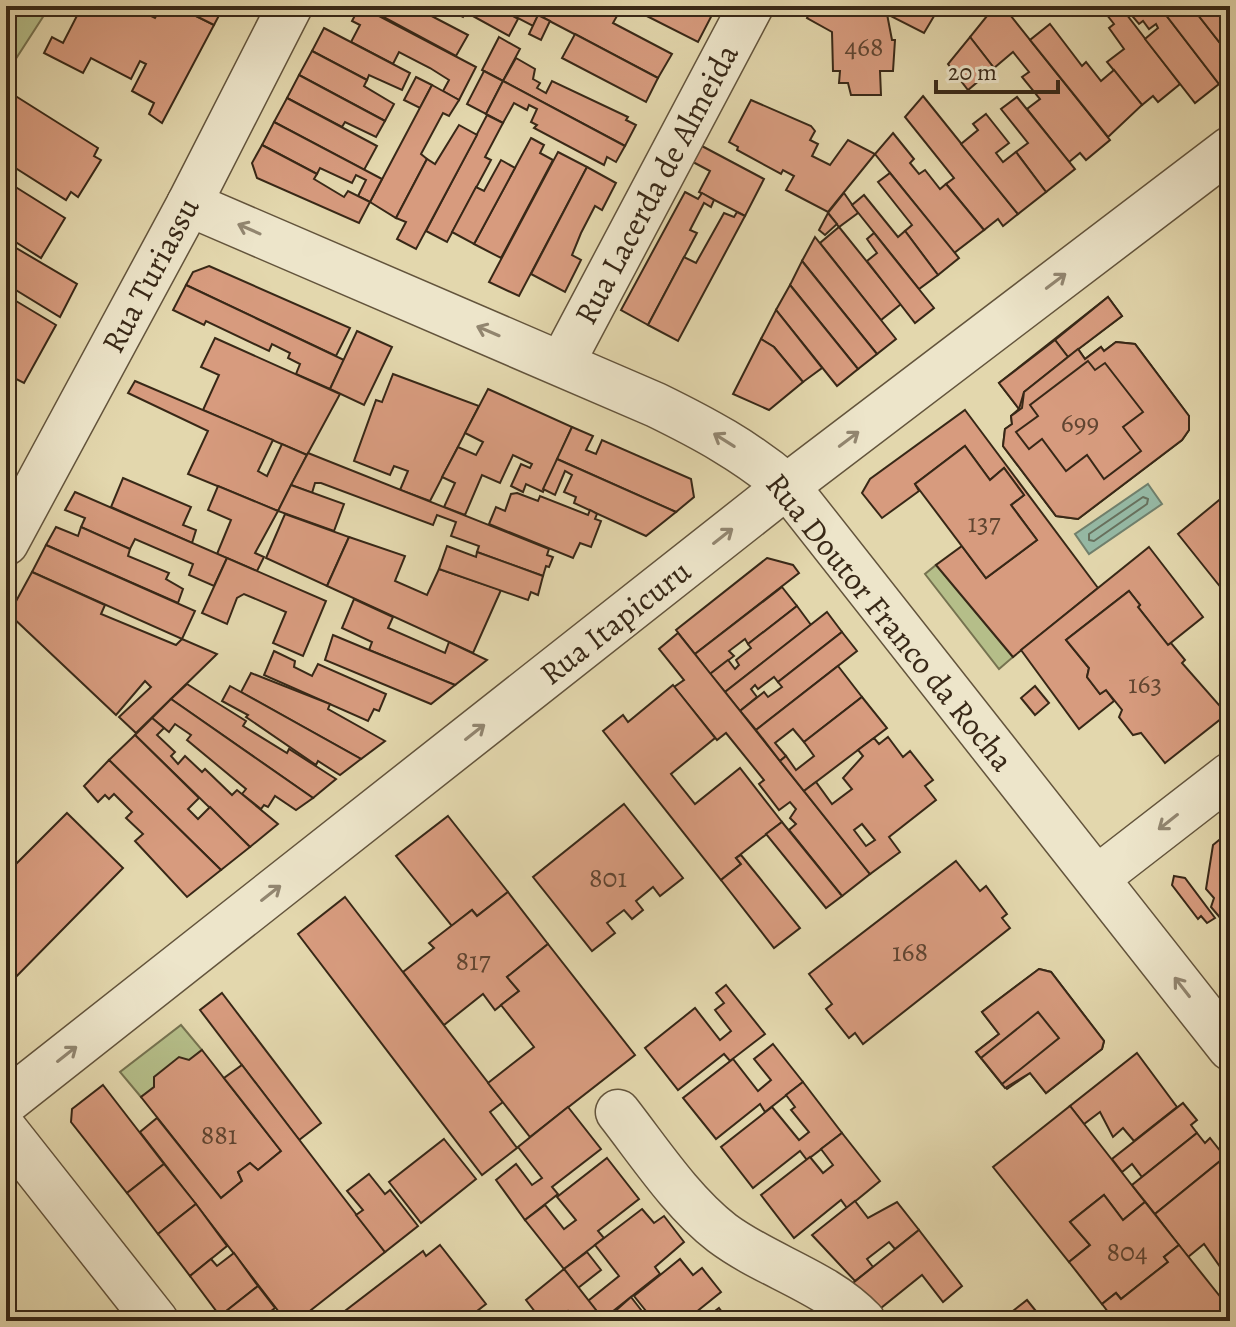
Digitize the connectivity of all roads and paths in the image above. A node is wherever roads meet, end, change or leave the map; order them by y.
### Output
1 (290, 6) edge
2 (751, 6) edge
3 (1230, 149) edge
4 (189, 204) junction
5 (562, 363) junction
6 (787, 486) junction
7 (6, 543) edge
8 (1230, 775) edge
9 (1097, 878) junction
10 (1230, 1048) edge
11 (6, 1102) edge
12 (618, 1112) dead end
13 (6, 1131) edge
14 (156, 1321) edge
15 (863, 1321) edge

1 - 4 street, Rua Turiassu
2 - 5 street, Rua Lacerda de Almeida
6 -> 3 street, Rua Itapicuru
5 -> 4 street, Rua Doutor Franco da Rocha
4 - 7 street, Rua Turiassu
6 -> 5 street, Rua Doutor Franco da Rocha
6 - 9 street, Rua Doutor Franco da Rocha
11 -> 6 street, Rua Itapicuru
8 -> 9 street
10 -> 9 street, Rua Doutor Franco da Rocha
12 - 15 street
13 - 14 street

